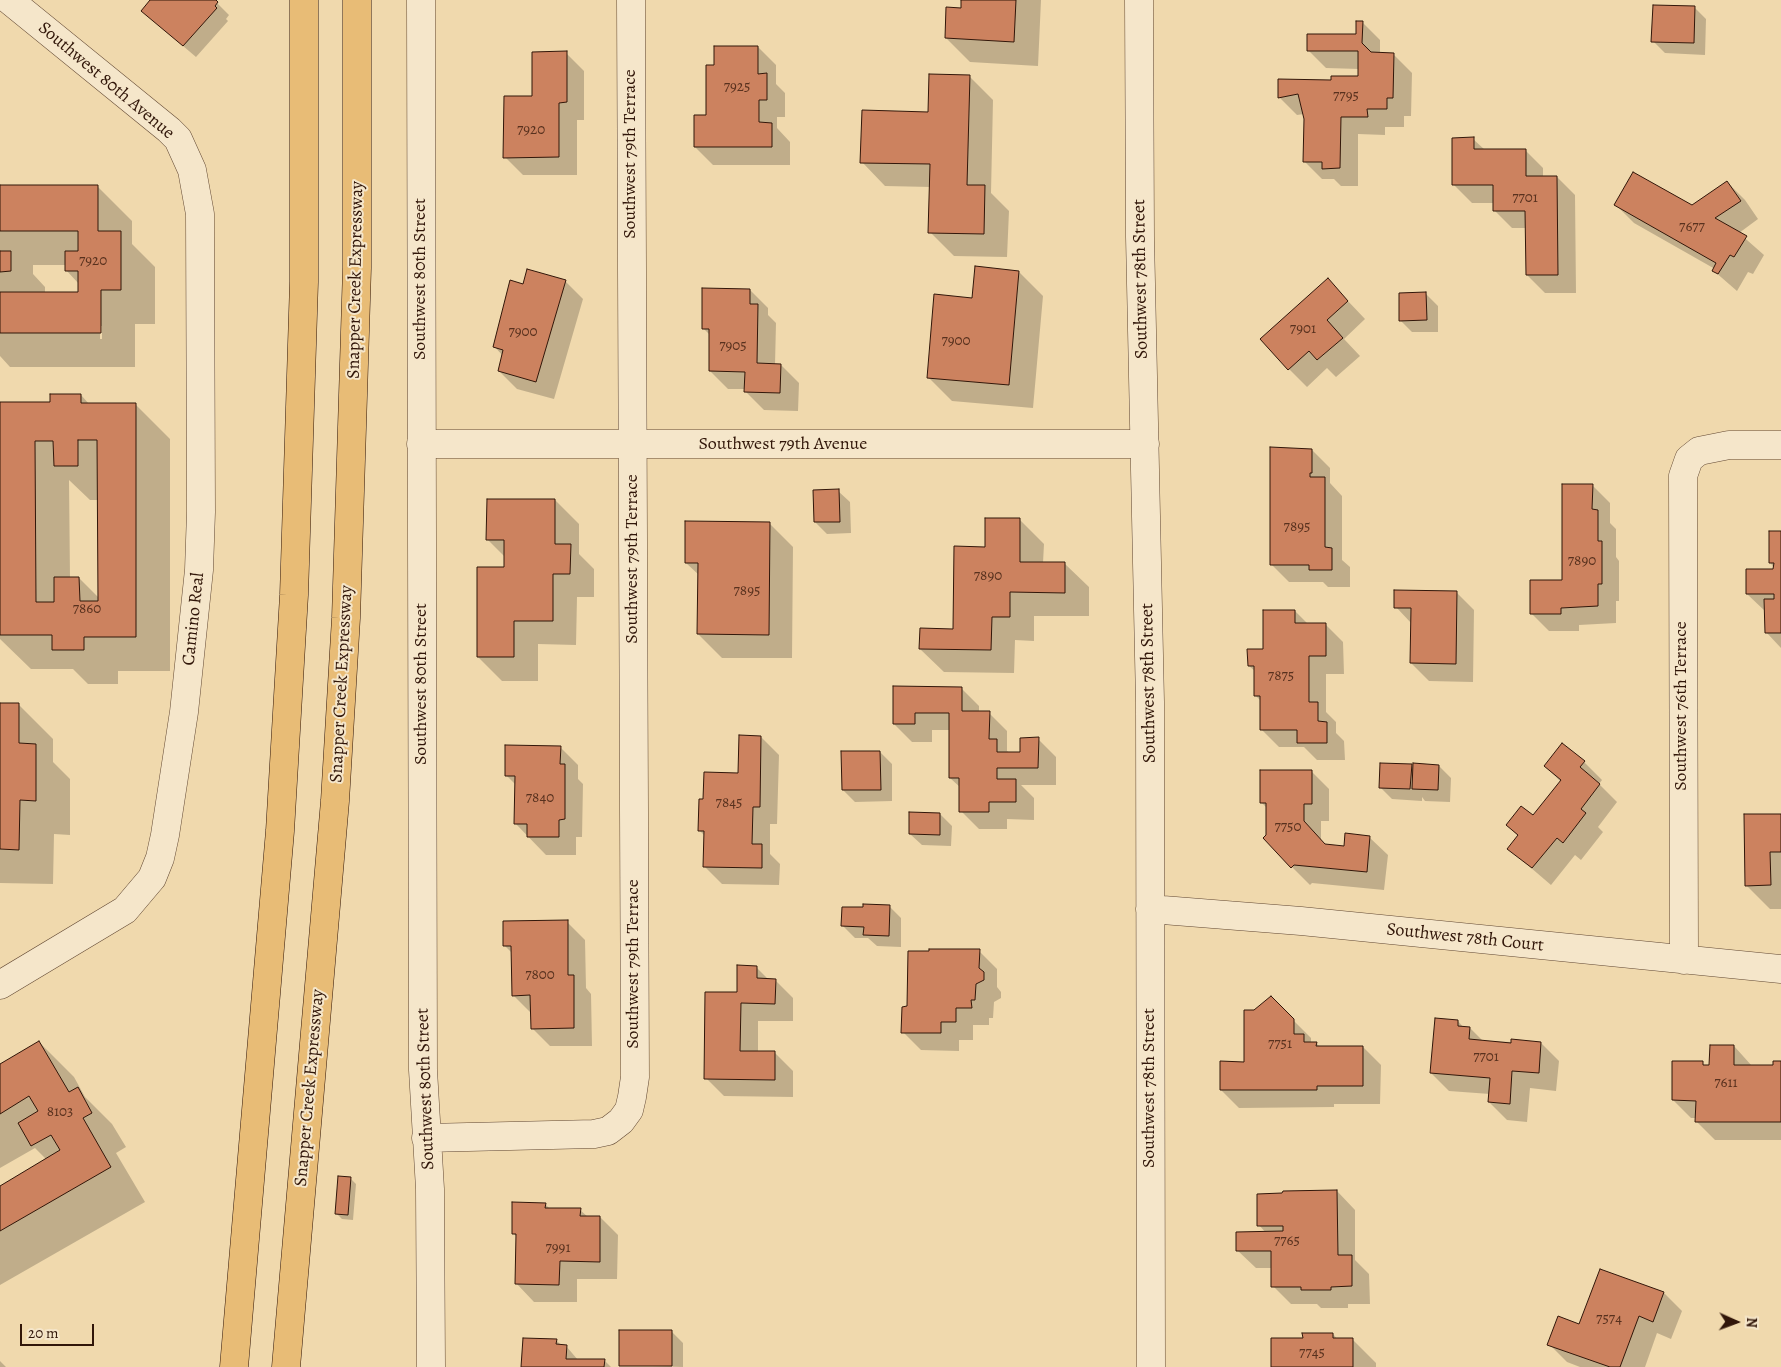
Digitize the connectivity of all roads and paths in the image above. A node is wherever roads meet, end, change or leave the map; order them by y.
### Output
1 (9, 0) edge
2 (304, 0) edge
3 (358, 0) edge
4 (421, 0) edge
5 (631, 0) edge
6 (1139, 0) edge
7 (192, 170) joint
8 (421, 444) junction
9 (1145, 444) junction
10 (632, 445) junction
11 (1781, 445) edge
12 (1150, 909) junction
13 (1684, 960) junction
14 (1781, 969) edge
15 (0, 985) edge
16 (426, 1138) junction
17 (234, 1367) edge
18 (286, 1367) edge
19 (431, 1367) edge
20 (1151, 1367) edge

1 - 7 street, Southwest 80th Avenue
2 - 17 highway
3 - 18 highway, Snapper Creek Expressway
4 - 8 street, Southwest 80th Street
5 - 10 street, Southwest 79th Terrace
6 - 9 street, Southwest 78th Street
7 - 15 street, Camino Real
8 - 10 street, Southwest 79th Avenue
8 - 16 street, Southwest 80th Street
9 - 10 street, Southwest 79th Avenue
9 - 12 street, Southwest 78th Street
10 - 16 street, Southwest 79th Terrace
11 - 13 street, Southwest 76th Terrace
12 - 13 street, Southwest 78th Court
12 - 20 street, Southwest 78th Street
13 - 14 street, Southwest 78th Court
16 - 19 street, Southwest 80th Street

